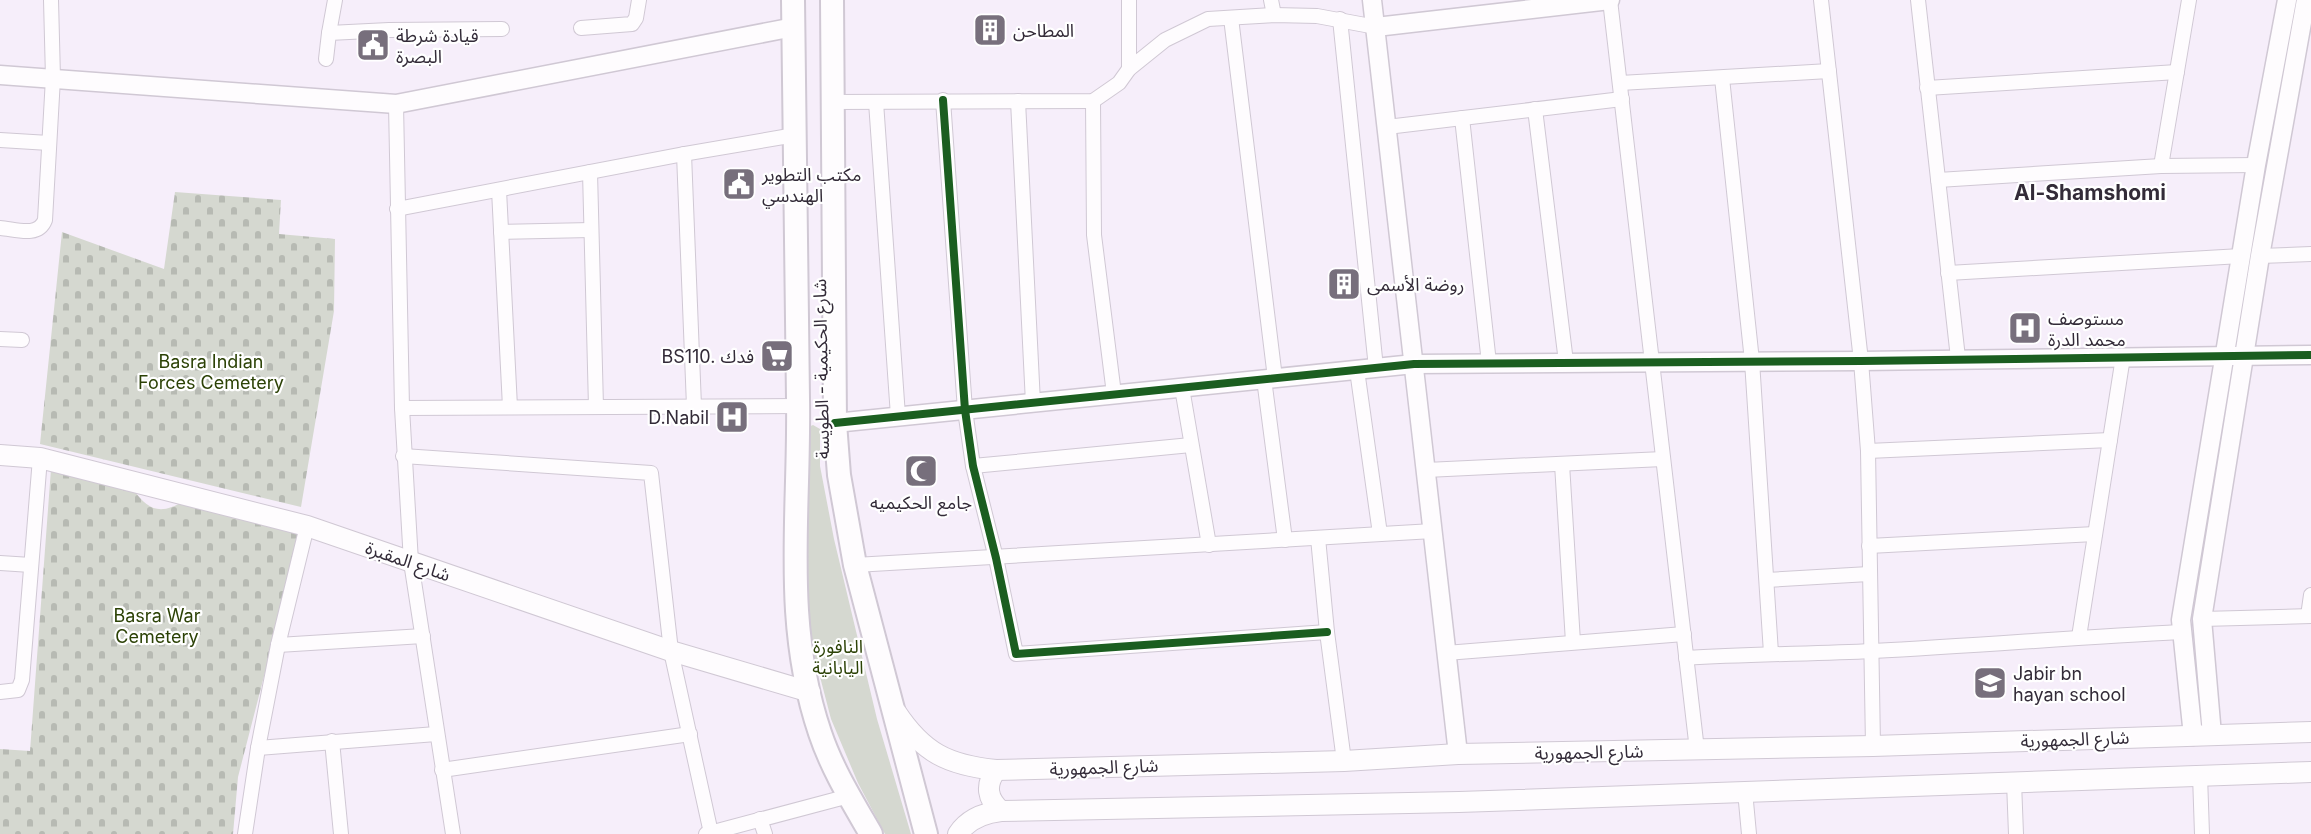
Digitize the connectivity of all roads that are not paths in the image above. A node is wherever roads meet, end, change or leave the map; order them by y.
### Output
1 (51, 0) edge
2 (335, 0) edge
3 (639, 0) edge
4 (793, 0) edge
5 (832, 0) edge
6 (1129, 0) edge
7 (1271, 0) edge
8 (1372, 0) edge
9 (1610, 0) edge
10 (1821, 0) edge
11 (1918, 0) edge
12 (2189, 0) edge
13 (2287, 0) edge
14 (2306, 0) edge
15 (1484, 7) edge
16 (1274, 15) junction
17 (1231, 18) junction
18 (1340, 19) junction
19 (794, 27) junction
20 (1376, 27) junction
21 (581, 28) dead end
22 (502, 29) dead end
23 (329, 33) junction
24 (326, 59) dead end
25 (1129, 69) junction
26 (1829, 71) junction
27 (2177, 72) junction
28 (0, 75) edge
29 (53, 78) junction
30 (1722, 78) junction
31 (1620, 83) junction
32 (1928, 88) junction
33 (1622, 99) junction
34 (943, 100) junction
35 (1018, 101) junction
36 (1093, 101) junction
37 (833, 102) junction
38 (876, 102) junction
39 (396, 104) junction
40 (1535, 109) junction
41 (1462, 118) junction
42 (1387, 127) junction
43 (795, 135) junction
44 (0, 140) edge
45 (49, 142) junction
46 (684, 154) junction
47 (2256, 165) junction
48 (2161, 166) junction
49 (590, 172) junction
50 (1938, 180) junction
51 (499, 190) junction
52 (397, 209) junction
53 (0, 228) edge
54 (591, 230) junction
55 (501, 232) junction
56 (2311, 254) edge
57 (2241, 256) junction
58 (2260, 256) junction
59 (796, 257) junction
60 (834, 258) junction
61 (1948, 273) junction
62 (834, 299) junction
63 (797, 300) junction
64 (0, 339) edge
65 (22, 340) dead end
66 (2244, 355) junction
67 (2311, 355) edge
68 (2224, 356) junction
69 (2123, 357) junction
70 (1958, 358) junction
71 (1752, 361) junction
72 (1861, 361) junction
73 (1652, 362) junction
74 (1489, 363) junction
75 (1566, 363) junction
76 (1414, 364) junction
77 (1376, 368) junction
78 (1357, 370) junction
79 (1269, 379) junction
80 (1182, 388) junction
81 (1114, 394) junction
82 (1034, 403) junction
83 (694, 406) junction
84 (799, 406) junction
85 (510, 407) junction
86 (596, 407) junction
87 (402, 408) junction
88 (965, 410) junction
89 (898, 416) junction
90 (835, 423) junction
91 (2110, 440) junction
92 (1191, 446) junction
93 (1868, 451) junction
94 (0, 455) edge
95 (403, 456) junction
96 (40, 458) junction
97 (1664, 459) junction
98 (1562, 464) junction
99 (973, 466) junction
100 (1426, 470) junction
101 (307, 526) junction
102 (1433, 531) junction
103 (1380, 534) junction
104 (2095, 534) junction
105 (1318, 538) junction
106 (1285, 540) junction
107 (1209, 545) junction
108 (1869, 546) junction
109 (996, 558) junction
110 (411, 562) junction
111 (0, 563) edge
112 (31, 565) junction
113 (855, 565) junction
114 (1869, 574) junction
115 (1767, 580) junction
116 (2311, 595) edge
117 (2309, 616) edge
118 (2202, 619) junction
119 (1327, 632) junction
120 (2181, 632) junction
121 (1684, 634) junction
122 (423, 636) junction
123 (2079, 637) junction
124 (1573, 642) junction
125 (278, 645) junction
126 (671, 651) junction
127 (1871, 651) junction
128 (1446, 653) junction
129 (1771, 653) junction
130 (1686, 658) junction
131 (0, 692) edge
132 (810, 693) junction
133 (892, 707) junction
134 (2311, 732) edge
135 (436, 734) junction
136 (690, 734) junction
137 (2202, 735) junction
138 (333, 741) junction
139 (1873, 746) junction
140 (258, 748) junction
141 (1697, 750) junction
142 (1458, 754) junction
143 (1344, 761) junction
144 (442, 770) junction
145 (996, 770) junction
146 (2311, 772) edge
147 (2200, 775) junction
148 (2014, 782) junction
149 (1746, 791) junction
150 (849, 796) junction
151 (1001, 811) junction
152 (760, 819) junction
153 (708, 833) edge
154 (245, 834) edge
155 (341, 834) edge
156 (453, 834) edge
157 (765, 834) edge
158 (871, 834) edge
159 (926, 834) edge
160 (958, 834) edge
161 (1749, 834) edge
162 (2016, 834) edge
163 (2202, 834) edge

1 - 29 street
2 - 23 street
3 - 21 street
4 - 19 main road, شارع الحكيمية - الطويسة
5 - 37 main road, شارع الحكيمية - الطويسة
6 - 25 street
7 - 16 street
8 - 20 street
9 - 15 street
9 - 31 street
10 - 26 street
11 - 32 street
12 - 27 street
13 - 47 street
14 - 58 street
15 - 20 street
16 - 17 street
16 - 18 street
17 - 25 street
17 - 79 street
18 - 20 street
18 - 77 street
19 - 39 street
19 - 43 main road, شارع الحكيمية - الطويسة
20 - 42 street
22 - 23 street
23 - 24 street
25 - 36 street
26 - 30 street
26 - 72 street
27 - 32 street
27 - 48 street
28 - 29 street
29 - 39 street
29 - 45 street
30 - 31 street
30 - 71 street
31 - 33 street
32 - 50 street
33 - 40 street
33 - 73 street
34 - 35 street
34 - 38 street
34 - 88 street
35 - 36 street
35 - 82 street
36 - 81 street
37 - 38 street
37 - 60 main road, شارع الحكيمية - الطويسة
38 - 89 street
39 - 52 street
40 - 41 street
40 - 75 street
41 - 42 street
41 - 74 street
42 - 76 street
43 - 46 street
43 - 59 main road, شارع الحكيمية - الطويسة
44 - 45 street
45 - 53 street
46 - 49 street
46 - 83 street
47 - 48 street
47 - 57 street
48 - 50 street
49 - 51 street
49 - 54 street
50 - 61 street
51 - 52 street
51 - 55 street
52 - 87 street
54 - 55 street
54 - 86 street
55 - 85 street
56 - 58 street
57 - 61 street
57 - 68 street
58 - 66 street
59 - 60 main road
59 - 63 main road, شارع الحكيمية - الطويسة
60 - 62 main road, شارع الحكيمية - الطويسة
61 - 70 street
62 - 63 main road
62 - 90 main road, شارع الحكيمية - الطويسة
63 - 84 main road, شارع الحكيمية - الطويسة
64 - 65 street
66 - 67 street
66 - 68 street
66 - 118 street
68 - 69 street
68 - 120 street
69 - 70 street
69 - 91 street
70 - 72 street
71 - 72 street
71 - 73 street
71 - 115 street
72 - 93 street
73 - 75 street
73 - 97 street
74 - 75 street
74 - 76 street
76 - 77 street
76 - 100 street
77 - 78 street
78 - 79 street
78 - 103 street
79 - 80 street
79 - 106 street
80 - 81 street
80 - 92 street
81 - 82 street
82 - 88 street
83 - 84 street
83 - 86 street
84 - 132 main road, شارع الحكيمية - الطويسة
85 - 86 street
85 - 87 street
87 - 95 street
88 - 89 street
88 - 99 street
89 - 90 street
90 - 113 main road, شارع الحكيمية - الطويسة
91 - 93 street
91 - 104 street
92 - 99 street
92 - 107 street
93 - 108 street
94 - 96 main road, شارع المقبرة
95 - 110 street
95 - 126 street
96 - 101 main road, شارع المقبرة
96 - 112 street
97 - 98 street
97 - 121 street
98 - 100 street
98 - 124 street
99 - 109 street
100 - 102 street
101 - 110 main road, شارع المقبرة
101 - 125 street
102 - 103 street
102 - 128 street
103 - 105 street
104 - 108 street
104 - 123 street
105 - 106 street
105 - 119 street
106 - 107 street
107 - 109 street
108 - 114 street
109 - 113 street
109 - 119 street
110 - 122 street
110 - 126 main road, شارع المقبرة
111 - 112 street
112 - 131 street
113 - 133 main road, شارع الحكيمية - الطويسة
114 - 115 street
114 - 127 street
115 - 129 street
116 - 117 street
117 - 118 street
118 - 137 street
119 - 143 street
120 - 123 street
120 - 137 street
121 - 124 street
121 - 130 street
122 - 125 street
122 - 135 street
123 - 127 street
124 - 128 street
125 - 140 street
126 - 132 main road, شارع المقبرة
126 - 136 street
127 - 129 street
127 - 139 street
128 - 142 street
129 - 130 street
130 - 141 street
132 - 150 main road, شارع الحكيمية - الطويسة
133 - 145 main road, شارع الجمهورية
133 - 159 main road, شارع الحكيمية - الطويسة
134 - 137 main road, شارع الجمهورية
135 - 138 street
135 - 144 street
136 - 144 street
136 - 153 street
137 - 139 main road, شارع الجمهورية
138 - 140 street
138 - 155 street
139 - 141 main road, شارع الجمهورية
140 - 154 street
141 - 142 main road, شارع الجمهورية
142 - 143 main road, شارع الجمهورية
143 - 145 main road, شارع الجمهورية
144 - 156 street
145 - 151 main road
146 - 147 main road
147 - 148 main road
147 - 163 street
148 - 149 main road
148 - 162 street
149 - 151 main road
149 - 161 street
150 - 152 street
150 - 158 main road, شارع الحكيمية - الطويسة
151 - 160 main road
152 - 153 street
152 - 157 street

